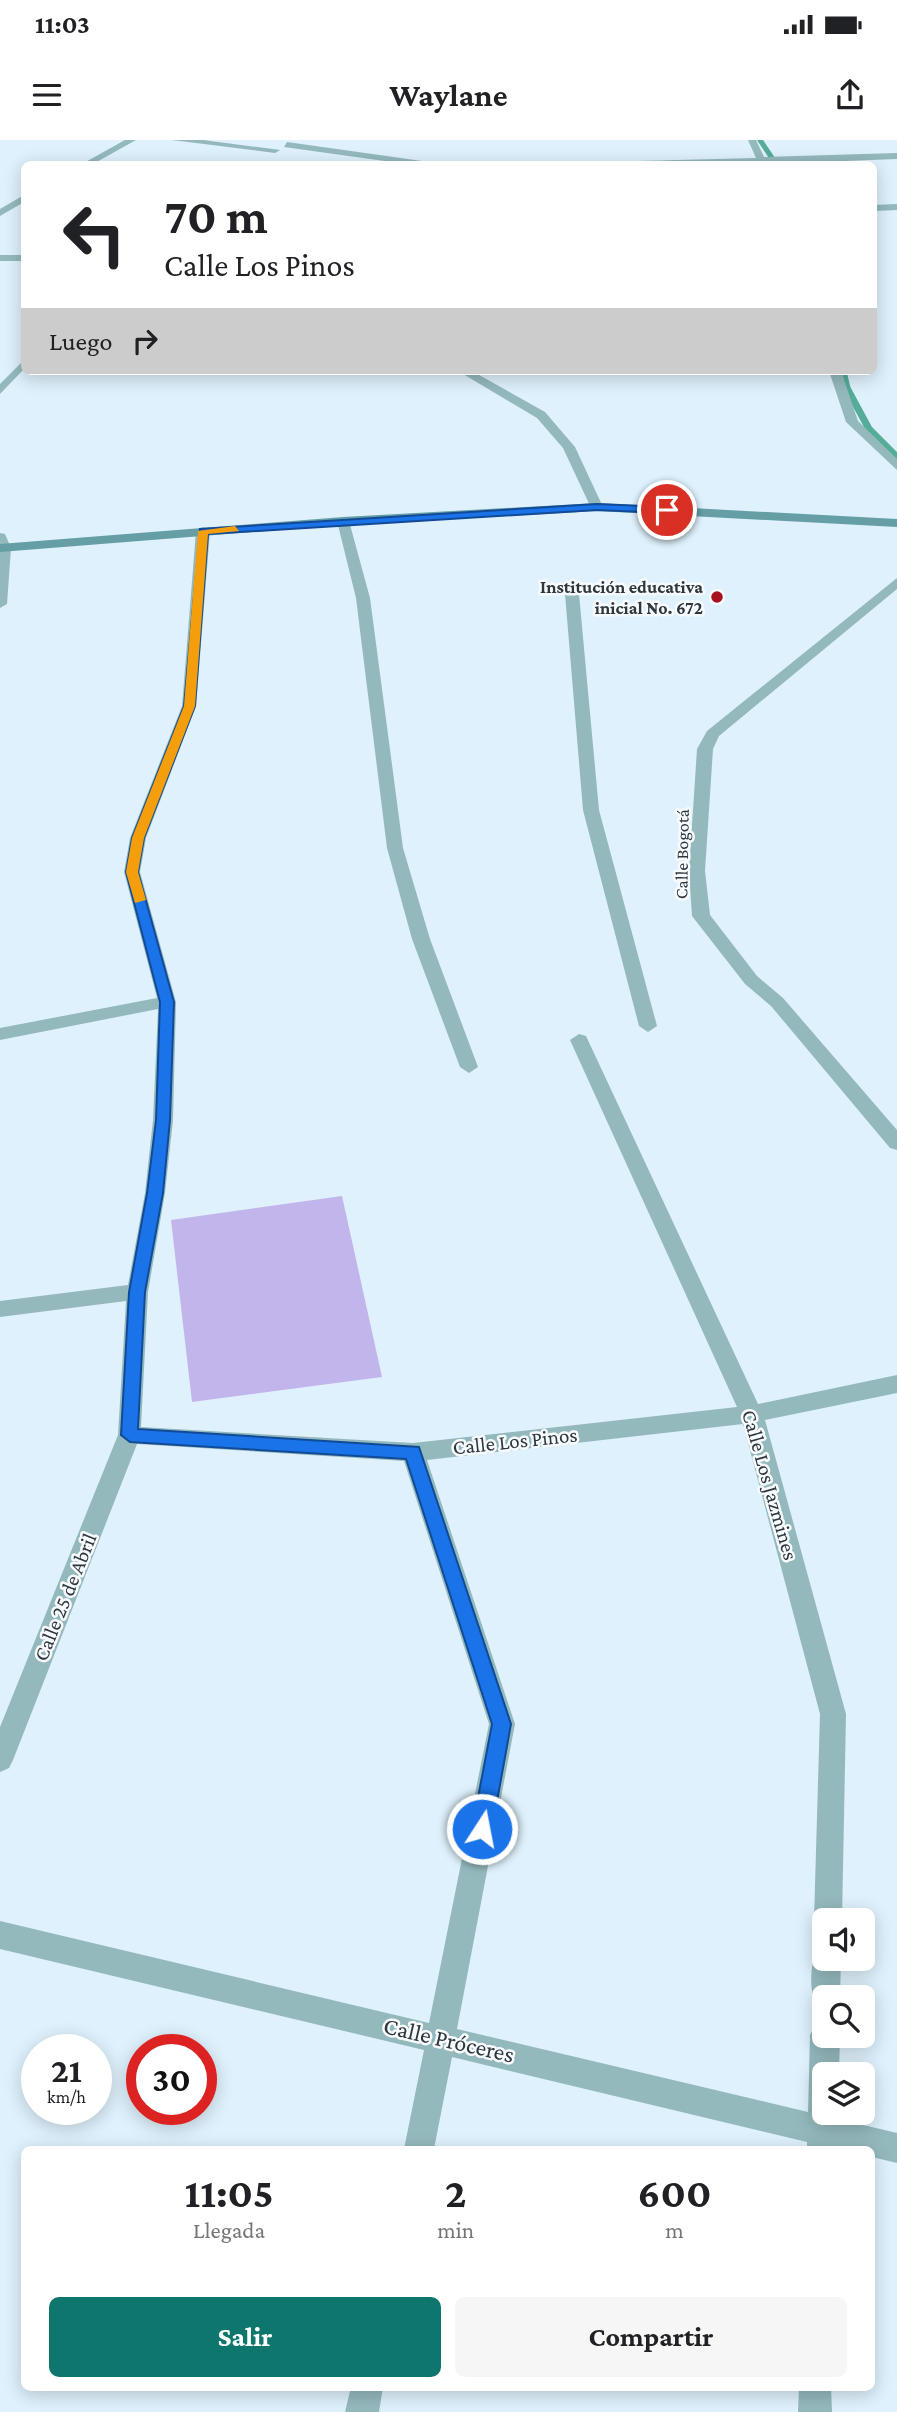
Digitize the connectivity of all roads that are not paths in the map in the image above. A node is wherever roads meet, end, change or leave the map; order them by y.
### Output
1 (132, 140) edge
2 (176, 140) edge
3 (299, 140) edge
4 (752, 140) edge
5 (287, 145) junction
6 (275, 150) junction
7 (897, 156) edge
8 (255, 160) dead end
9 (92, 161) edge
10 (401, 161) edge
11 (762, 161) edge
12 (801, 161) edge
13 (21, 200) edge
14 (897, 207) edge
15 (877, 208) edge
16 (21, 210) edge
17 (1, 211) edge
18 (0, 258) edge
19 (21, 258) edge
20 (21, 366) edge
21 (471, 375) edge
22 (836, 375) edge
23 (0, 391) edge
24 (897, 466) edge
25 (597, 507) junction
26 (343, 521) junction
27 (897, 523) edge
28 (203, 531) junction
29 (1, 544) edge
30 (897, 582) edge
31 (572, 594) dead end
32 (0, 604) edge
33 (167, 1002) junction
34 (648, 1026) dead end
35 (0, 1034) edge
36 (579, 1040) dead end
37 (468, 1067) dead end
38 (897, 1143) edge
39 (137, 1292) junction
40 (0, 1309) edge
41 (897, 1384) edge
42 (752, 1414) junction
43 (130, 1435) junction
44 (413, 1452) junction
45 (0, 1760) edge
46 (828, 1908) edge
47 (0, 1935) edge
48 (443, 2038) junction
49 (825, 2048) edge
50 (822, 2139) edge
51 (420, 2146) edge
52 (897, 2148) edge
53 (366, 2391) edge
54 (815, 2391) edge
55 (362, 2412) edge
56 (815, 2412) edge

1 - 9 street
2 - 6 street
3 - 5 street
4 - 11 street
5 - 6 street
5 - 10 street
6 - 8 street
7 - 12 street
13 - 17 street
14 - 15 street
16 - 17 street
18 - 19 street
20 - 23 street
21 - 25 street
22 - 24 street
25 - 26 main road
25 - 27 main road
26 - 28 main road
26 - 37 street
28 - 29 main road
28 - 33 street, Calle 25 de Abril
29 - 32 street
30 - 38 street, Calle Bogotá
31 - 34 street
33 - 35 street
33 - 39 street, Calle 25 de Abril
36 - 42 street, Calle Los Jazmines
39 - 40 street
39 - 43 street, Calle 25 de Abril
41 - 42 street, Calle Los Pinos
42 - 44 street, Calle Los Pinos
42 - 46 street, Calle Los Jazmines
43 - 44 street, Calle Los Pinos
43 - 45 street, Calle 25 de Abril
44 - 48 street
47 - 48 street, Calle Próceres
48 - 50 street, Calle Próceres
48 - 51 street
49 - 50 street
50 - 52 street, Calle Próceres
53 - 55 street
54 - 56 street

